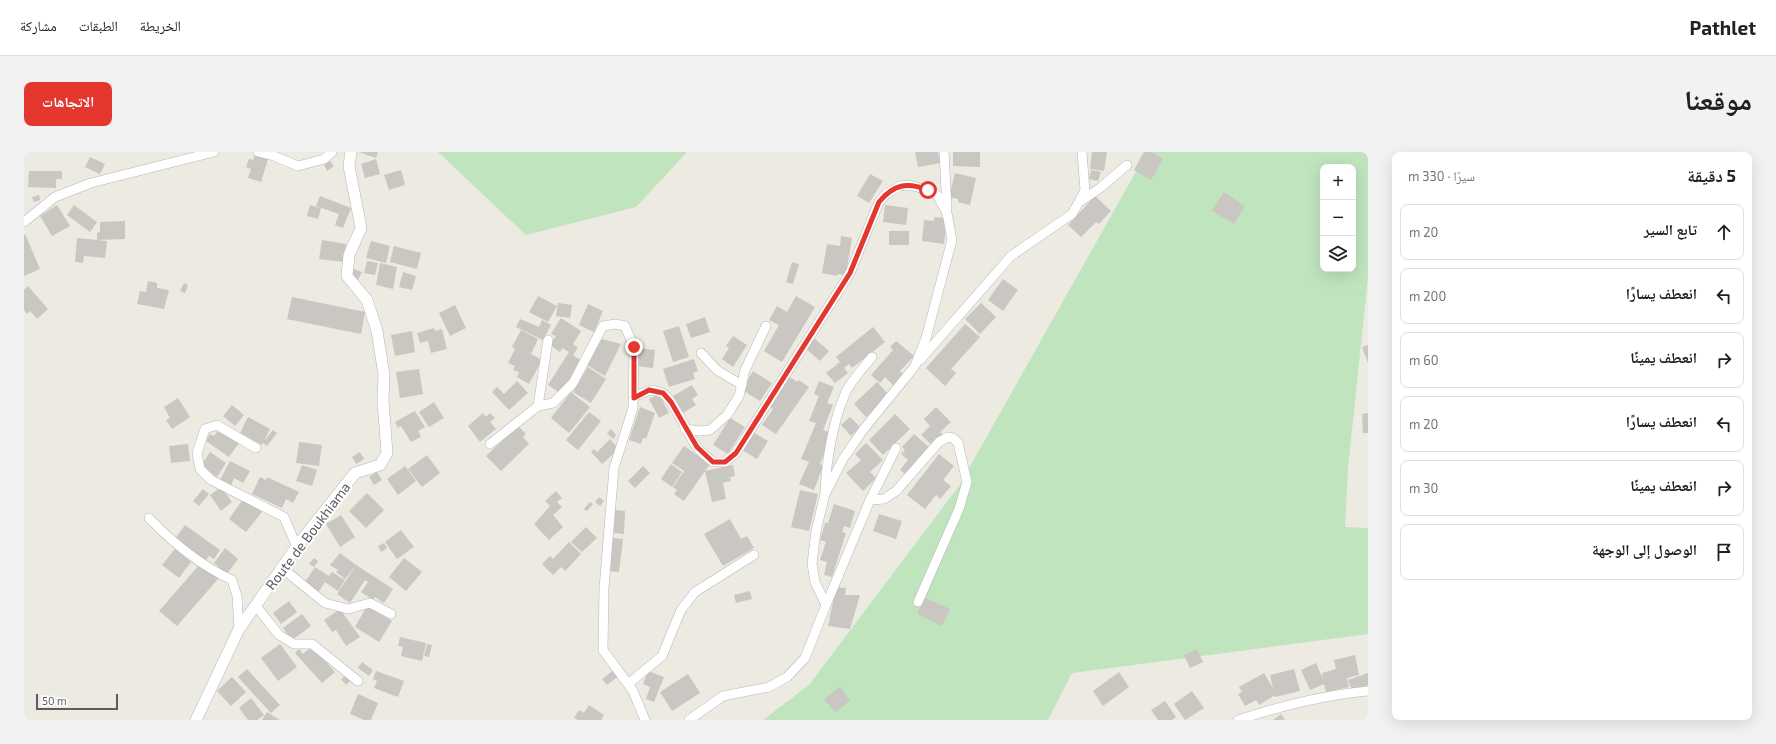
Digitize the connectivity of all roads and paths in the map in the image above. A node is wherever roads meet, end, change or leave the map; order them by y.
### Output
1 (214, 152) edge
2 (258, 152) edge
3 (332, 152) edge
4 (350, 152) edge
5 (944, 152) edge
6 (1082, 152) edge
7 (1127, 165) dead end
8 (1081, 200) junction
9 (948, 213) junction
10 (24, 222) edge
11 (766, 326) dead end
12 (548, 340) dead end
13 (701, 353) dead end
14 (872, 356) dead end
15 (915, 366) junction
16 (742, 385) junction
17 (634, 398) junction
18 (538, 406) junction
19 (685, 429) junction
20 (490, 444) dead end
21 (256, 448) dead end
22 (896, 448) dead end
23 (825, 494) junction
24 (870, 500) junction
25 (149, 518) dead end
26 (297, 547) junction
27 (754, 555) dead end
28 (282, 568) junction
29 (918, 602) dead end
30 (826, 605) junction
31 (256, 606) junction
32 (391, 614) dead end
33 (239, 629) junction
34 (358, 681) dead end
35 (628, 684) junction
36 (1368, 691) edge
37 (196, 720) edge
38 (645, 720) edge
39 (689, 720) edge
40 (1238, 720) edge

1 - 10 street
2 - 3 street
4 - 26 street, Route de Boukhiama
5 - 9 street
6 - 8 street
7 - 8 street
8 - 15 street
9 - 15 street
9 - 19 street
11 - 16 street
12 - 18 street
13 - 16 street
14 - 23 street
15 - 23 street
16 - 19 street
17 - 18 street
17 - 19 street
17 - 35 street
18 - 20 street
21 - 26 street
22 - 24 street
23 - 30 street
24 - 29 street
24 - 30 street
25 - 33 street
26 - 28 street, Route de Boukhiama
27 - 35 street
28 - 31 street, Route de Boukhiama
28 - 32 street
30 - 39 street
31 - 33 street, Route de Boukhiama
31 - 34 street
33 - 37 street, Route de Boukhiama
35 - 38 street
36 - 40 street

